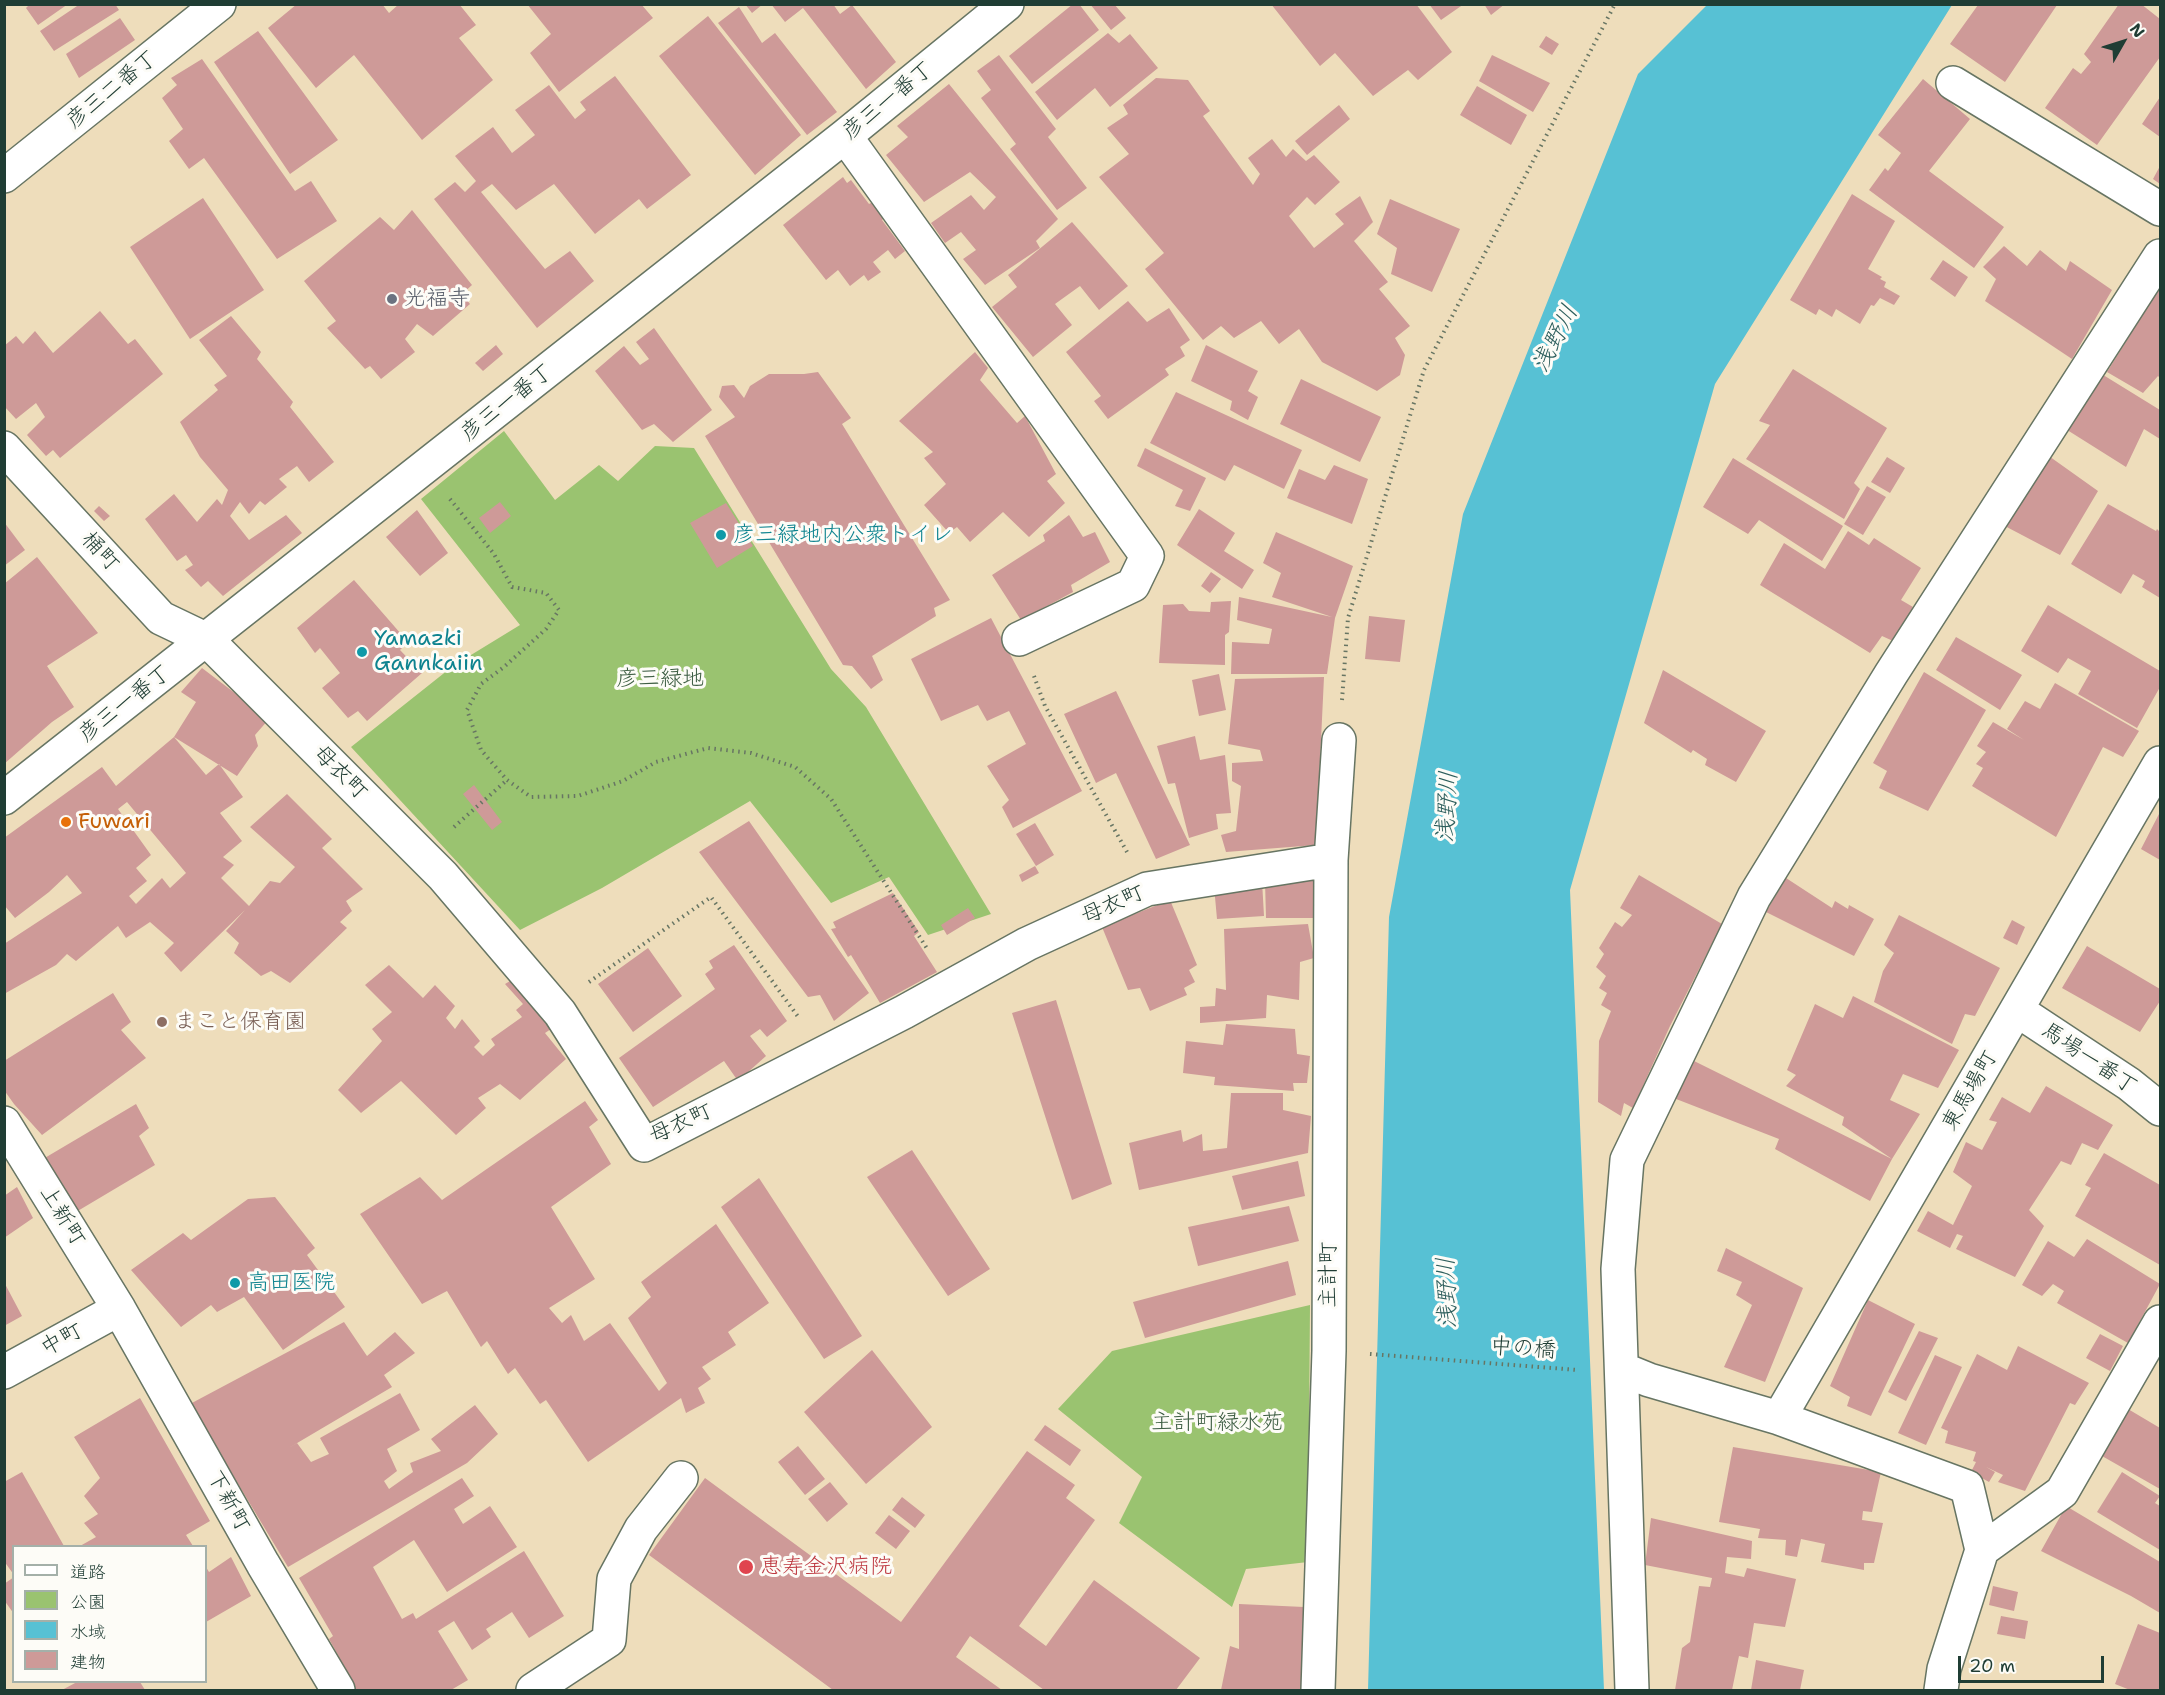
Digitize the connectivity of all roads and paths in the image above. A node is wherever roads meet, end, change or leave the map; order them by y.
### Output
1 (219, 4) edge
2 (1007, 4) edge
3 (1615, 4) edge
4 (1953, 83) dead end
5 (845, 136) junction
6 (4, 176) edge
7 (2160, 209) edge
8 (2160, 256) edge
9 (4, 448) edge
10 (425, 468) junction
11 (1019, 639) joint
12 (207, 640) junction
13 (1339, 740) joint
14 (2160, 763) edge
15 (507, 780) junction
16 (4, 798) edge
17 (422, 855) junction
18 (1331, 860) junction
19 (1147, 889) junction
20 (951, 986) junction
21 (554, 1006) junction
22 (2017, 1010) junction
23 (825, 1053) junction
24 (2160, 1109) edge
25 (4, 1123) edge
26 (119, 1309) junction
27 (2160, 1322) edge
28 (1392, 1356) dead end
29 (1618, 1371) junction
30 (4, 1372) edge
31 (1779, 1418) junction
32 (681, 1478) dead end
33 (1982, 1550) junction
34 (338, 1690) edge
35 (533, 1690) edge
36 (1318, 1690) edge
37 (1632, 1690) edge
38 (1941, 1690) edge

1 - 6 street, 彦三二番丁
2 - 5 street, 彦三一番丁
3 - 13 path
4 - 7 street
5 - 10 street, 彦三一番丁
5 - 11 street
8 - 29 street
9 - 12 street, 桶町
10 - 12 street, 彦三一番丁
10 - 15 path
11 - 19 path
12 - 16 street, 彦三一番丁
12 - 17 street, 母衣町
13 - 18 street, 主計町
14 - 22 street, 東馬場町
15 - 17 path
15 - 20 path
17 - 21 street, 母衣町
18 - 19 street, 母衣町
18 - 36 street, 主計町
19 - 20 street, 母衣町
20 - 23 street, 母衣町
21 - 23 street, 母衣町
21 - 23 path
22 - 24 street, 馬場一番丁
22 - 31 street, 東馬場町
25 - 26 street, 上新町
26 - 30 street, 中町
26 - 34 street, 下新町
27 - 33 street
28 - 29 path, 中の橋
29 - 31 street
29 - 37 street
31 - 33 street
32 - 35 street
33 - 38 street

